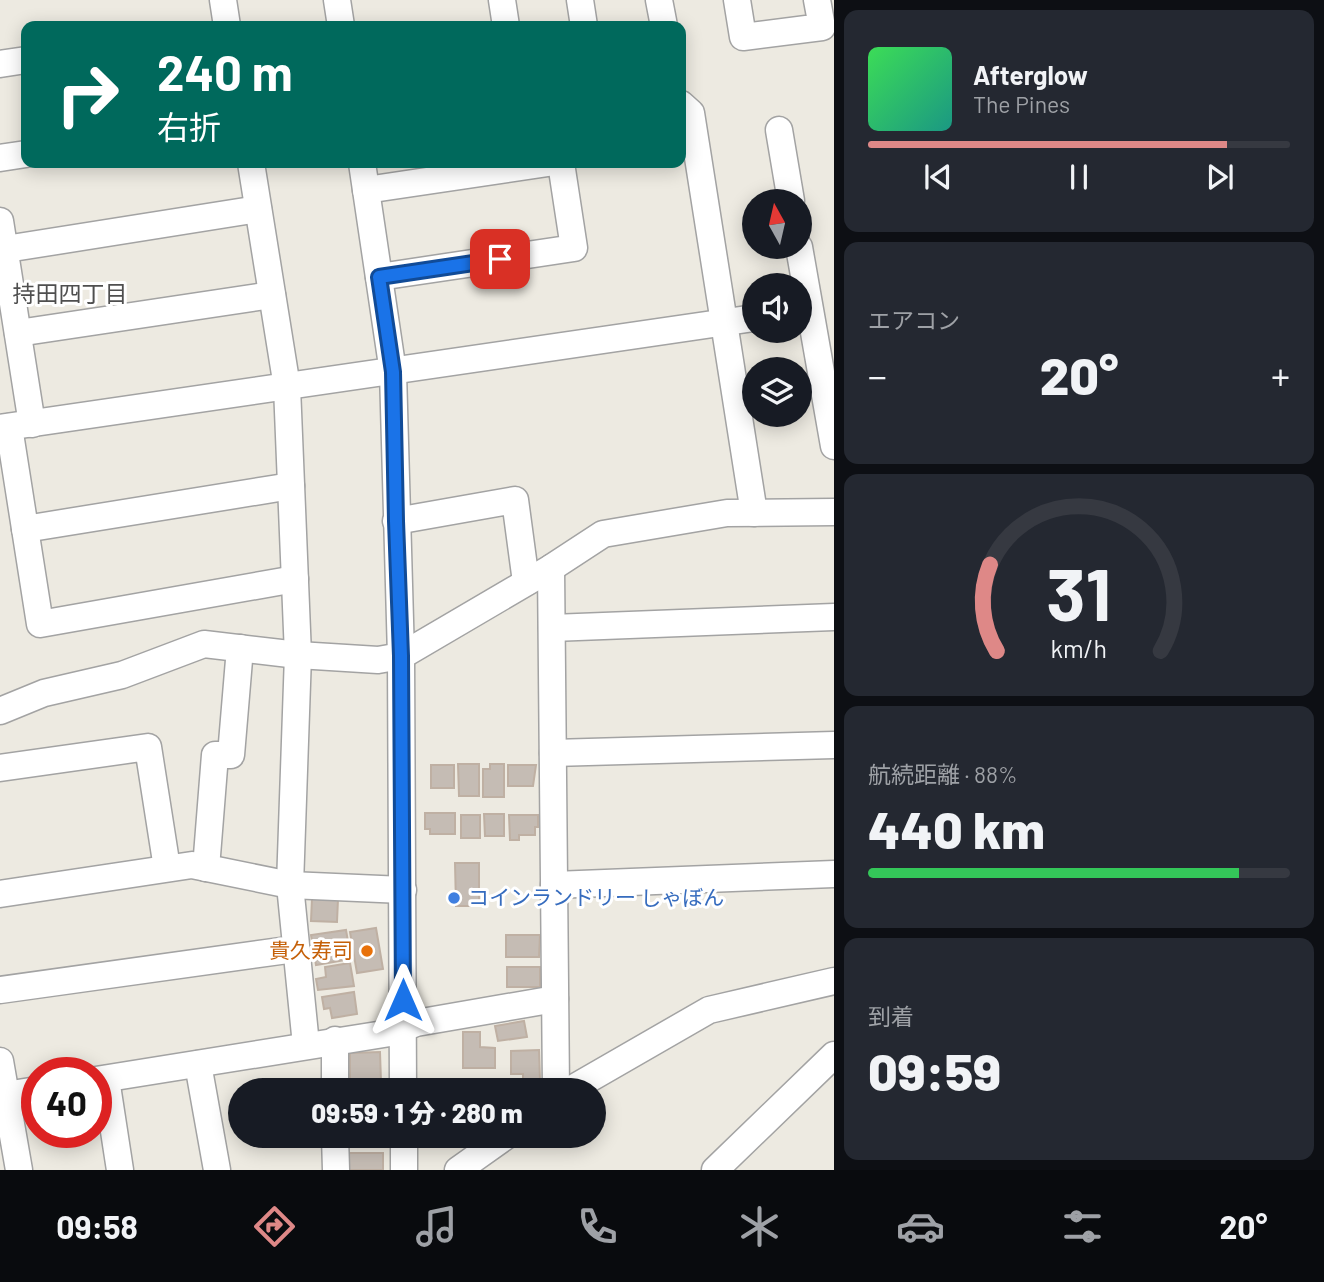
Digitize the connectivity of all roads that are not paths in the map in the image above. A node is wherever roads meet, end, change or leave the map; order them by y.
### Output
1 (223, 0) edge
2 (337, 0) edge
3 (502, 0) edge
4 (580, 0) edge
5 (659, 0) edge
6 (737, 0) edge
7 (817, 0) edge
8 (227, 21) edge
9 (340, 21) edge
10 (505, 21) edge
11 (583, 21) edge
12 (663, 21) edge
13 (21, 61) edge
14 (0, 64) edge
15 (686, 108) edge
16 (779, 130) dead end
17 (21, 155) edge
18 (0, 158) edge
19 (252, 168) edge
20 (363, 168) edge
21 (514, 168) edge
22 (562, 168) edge
23 (789, 189) edge
24 (366, 190) junction
25 (258, 209) junction
26 (0, 220) edge
27 (2, 249) edge
28 (802, 259) edge
29 (379, 277) junction
30 (272, 295) junction
31 (815, 309) edge
32 (742, 320) edge
33 (723, 323) junction
34 (18, 332) junction
35 (393, 372) junction
36 (287, 387) junction
37 (14, 426) edge
38 (834, 446) edge
39 (291, 486) junction
40 (834, 512) edge
41 (754, 513) junction
42 (396, 521) junction
43 (25, 528) junction
44 (551, 568) junction
45 (295, 579) junction
46 (526, 582) junction
47 (834, 617) edge
48 (552, 628) junction
49 (240, 648) junction
50 (298, 655) junction
51 (401, 656) junction
52 (0, 711) edge
53 (834, 745) edge
54 (553, 753) junction
55 (0, 768) edge
56 (206, 868) junction
57 (167, 869) junction
58 (834, 874) edge
59 (554, 885) junction
60 (290, 886) junction
61 (403, 890) junction
62 (0, 894) edge
63 (295, 949) junction
64 (834, 981) edge
65 (0, 990) edge
66 (555, 999) junction
67 (403, 1028) junction
68 (335, 1040) junction
69 (306, 1045) junction
70 (834, 1055) edge
71 (0, 1061) edge
72 (198, 1064) junction
73 (112, 1077) edge
74 (335, 1078) edge
75 (404, 1078) edge
76 (556, 1078) edge
77 (591, 1078) edge
78 (21, 1092) edge
79 (3, 1095) edge
80 (112, 1132) edge
81 (335, 1148) edge
82 (404, 1148) edge
83 (492, 1148) edge
84 (471, 1167) edge
85 (19, 1170) edge
86 (120, 1170) edge
87 (217, 1170) edge
88 (335, 1170) edge
89 (404, 1170) edge
90 (715, 1170) edge

1 - 8 street
2 - 9 street
3 - 10 street
4 - 11 street
5 - 12 street
6 - 7 street
13 - 14 street
15 - 33 street
16 - 23 street
17 - 18 street
19 - 25 street
20 - 24 street
21 - 24 street
22 - 29 street
24 - 29 street
25 - 27 street
25 - 30 street
26 - 27 street
27 - 34 street
28 - 31 street
29 - 35 street
30 - 34 street
30 - 36 street
31 - 38 street
32 - 33 street
33 - 35 street
33 - 41 street
34 - 37 street
35 - 36 street
35 - 42 street
36 - 37 street
36 - 39 street
37 - 43 street
39 - 43 street
39 - 45 street
40 - 41 street
41 - 44 street
42 - 46 street
42 - 51 street
43 - 45 street
44 - 46 street
44 - 48 street
45 - 50 street
46 - 51 street
47 - 48 street
48 - 54 street
49 - 50 street
49 - 52 street
49 - 56 street
50 - 51 street
50 - 60 street
51 - 61 street
53 - 54 street
54 - 59 street
55 - 57 street
56 - 57 street
56 - 60 street
57 - 62 street
58 - 59 street
59 - 66 street
60 - 61 street
60 - 63 street
61 - 67 street
63 - 65 street
63 - 69 street
64 - 77 street
66 - 67 street
66 - 76 street
67 - 68 street
67 - 75 street
68 - 69 street
68 - 74 street
69 - 72 street
70 - 90 street
71 - 79 street
72 - 73 street
72 - 87 street
78 - 79 street
79 - 85 street
80 - 86 street
81 - 88 street
82 - 89 street
83 - 84 street

